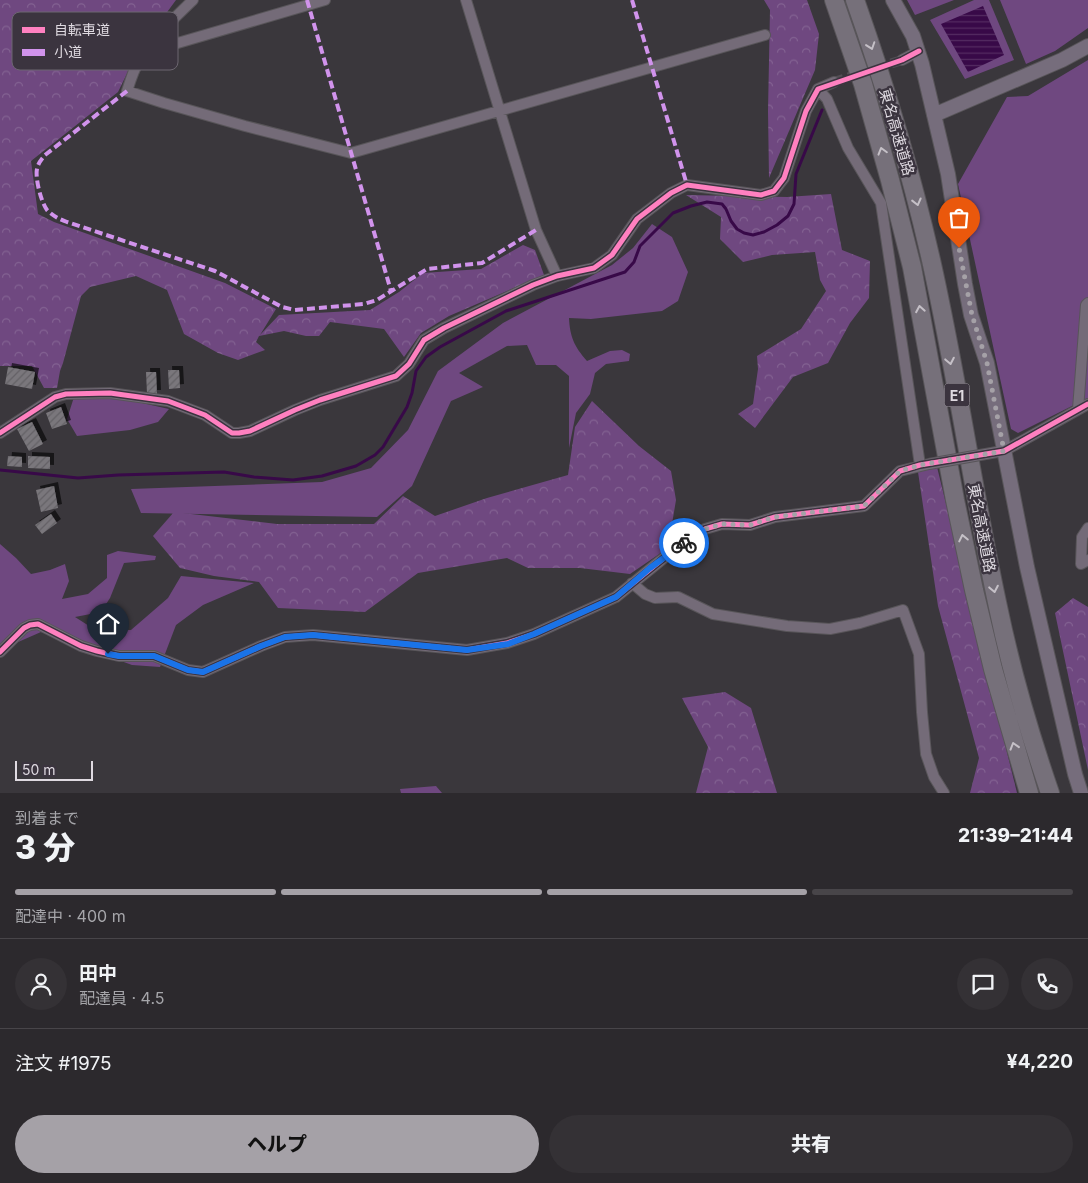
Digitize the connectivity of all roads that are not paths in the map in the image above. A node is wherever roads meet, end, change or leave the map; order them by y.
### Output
1 (193, 0) edge
2 (325, 0) edge
3 (466, 0) edge
4 (834, 0) edge
5 (855, 0) edge
6 (893, 0) edge
7 (178, 15) edge
8 (765, 35) dead end
9 (178, 43) edge
10 (1088, 46) edge
11 (919, 51) junction
12 (902, 60) tunnel mouth
13 (133, 70) edge
14 (834, 82) tunnel mouth
15 (818, 89) junction
16 (500, 111) junction
17 (934, 116) junction
18 (557, 276) junction
19 (1088, 303) edge
20 (1088, 404) edge
21 (1078, 409) junction
22 (0, 433) edge
23 (1001, 452) junction
24 (924, 465) junction
25 (1088, 528) edge
26 (1088, 560) edge
27 (632, 583) junction
28 (0, 652) edge
29 (944, 793) edge
30 (1029, 793) edge
31 (1050, 793) edge
32 (1081, 793) edge

1 - 7 street
2 - 9 street
3 - 16 street
30 -> 4 highway, 東名高速道路 / E1
5 -> 31 highway, 東名高速道路 / E1
6 - 11 street
8 - 16 street
10 - 17 street
11 - 12 street
11 - 17 street
13 - 16 street
14 - 15 street
15 - 18 street
15 - 24 street
16 - 18 street
17 - 23 street
18 - 22 street
19 - 21 street
20 - 21 street
21 - 23 street
23 - 24 street, bridge
23 - 32 street
24 - 27 street
25 - 26 street
27 - 28 street
27 - 29 street

